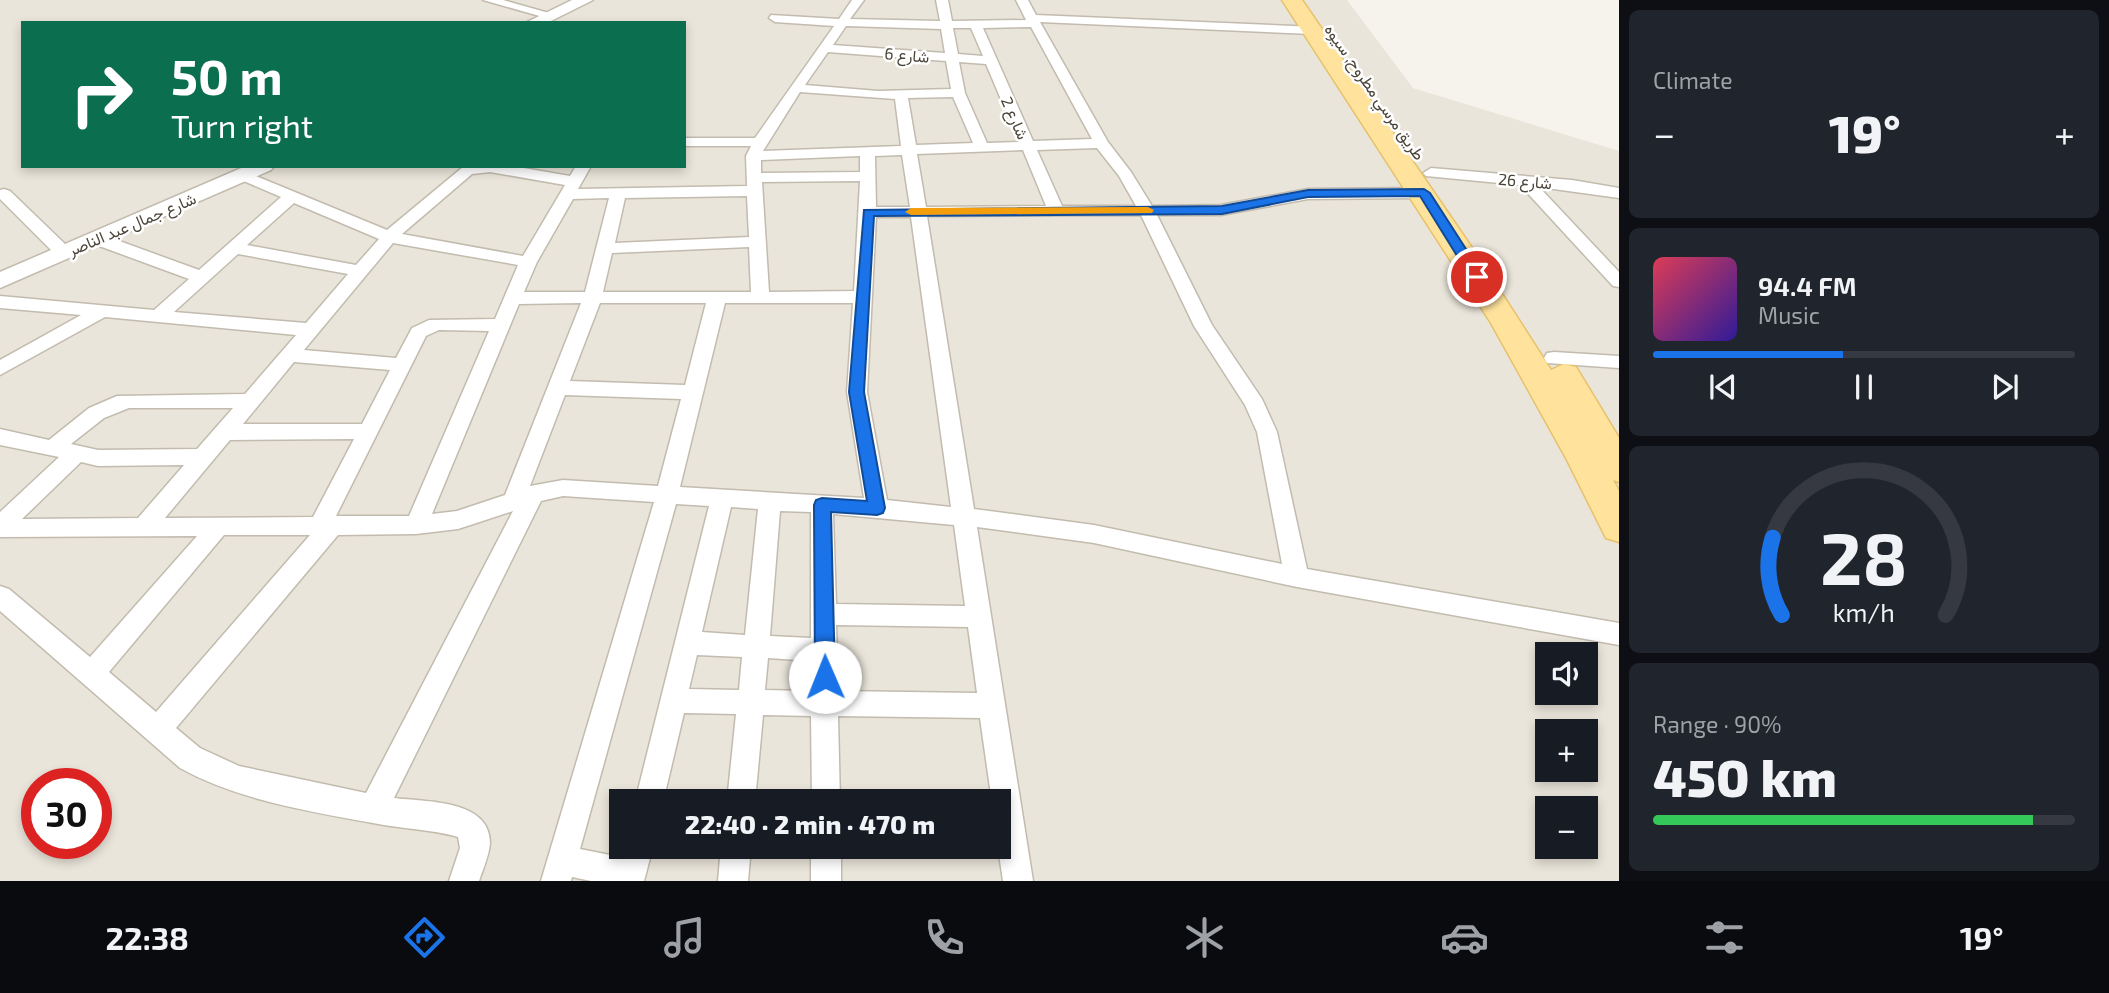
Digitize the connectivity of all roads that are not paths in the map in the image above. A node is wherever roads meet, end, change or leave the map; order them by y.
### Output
1 (489, 0) edge
2 (585, 0) edge
3 (598, 0) edge
4 (858, 0) edge
5 (942, 0) edge
6 (1022, 0) edge
7 (1292, 0) edge
8 (1311, 0) edge
9 (775, 18) dead end
10 (549, 19) edge
11 (1033, 21) junction
12 (842, 22) junction
13 (976, 25) junction
14 (910, 26) junction
15 (947, 26) junction
16 (1312, 30) junction
17 (825, 48) junction
18 (911, 55) junction
19 (951, 58) junction
20 (989, 60) junction
21 (796, 88) junction
22 (958, 93) junction
23 (901, 95) junction
24 (686, 142) edge
25 (1101, 143) junction
26 (1027, 145) junction
27 (982, 147) junction
28 (755, 149) junction
29 (910, 150) junction
30 (867, 151) junction
31 (483, 168) edge
32 (496, 168) edge
33 (242, 171) edge
34 (868, 176) junction
35 (577, 181) edge
36 (1525, 181) junction
37 (1427, 183) junction
38 (753, 185) junction
39 (1619, 193) edge
40 (4, 194) dead end
41 (618, 194) junction
42 (292, 196) junction
43 (1147, 210) junction
44 (1056, 211) junction
45 (868, 212) junction
46 (918, 212) junction
47 (389, 237) junction
48 (97, 239) junction
49 (756, 242) junction
50 (58, 247) junction
51 (234, 248) junction
52 (605, 248) junction
53 (528, 262) junction
54 (361, 271) junction
55 (0, 272) edge
56 (201, 277) junction
57 (0, 281) edge
58 (1619, 282) edge
59 (593, 297) junction
60 (717, 297) junction
61 (760, 297) junction
62 (864, 297) junction
63 (512, 298) junction
64 (0, 302) edge
65 (102, 312) junction
66 (158, 317) junction
67 (501, 325) junction
68 (311, 330) junction
69 (290, 355) junction
70 (1554, 358) junction
71 (1619, 362) edge
72 (402, 365) junction
73 (0, 369) edge
74 (559, 388) junction
75 (693, 392) junction
76 (251, 401) junction
77 (368, 431) junction
78 (224, 432) junction
79 (1, 438) edge
80 (51, 450) junction
81 (75, 455) junction
82 (203, 457) junction
83 (1619, 468) edge
84 (667, 495) junction
85 (523, 498) junction
86 (722, 499) junction
87 (770, 501) junction
88 (822, 505) junction
89 (877, 508) junction
90 (964, 515) junction
91 (327, 524) junction
92 (416, 525) junction
93 (219, 526) junction
94 (0, 527) edge
95 (144, 527) junction
96 (1619, 527) edge
97 (1297, 578) junction
98 (0, 596) edge
99 (824, 614) junction
100 (979, 617) junction
101 (1619, 634) edge
102 (689, 643) junction
103 (756, 646) junction
104 (825, 650) junction
105 (92, 673) junction
106 (675, 701) junction
107 (750, 702) junction
108 (826, 703) junction
109 (991, 706) junction
110 (157, 730) junction
111 (652, 789) edge
112 (742, 789) edge
113 (826, 789) edge
114 (373, 809) junction
115 (735, 859) edge
116 (826, 859) edge
117 (633, 867) edge
118 (559, 871) edge
119 (464, 881) edge
120 (733, 881) edge
121 (826, 881) edge
122 (1018, 881) edge

1 - 10 street
2 - 10 street
3 - 10 street
4 - 12 street
5 - 15 street
6 - 11 street
7 - 16 main road, طريق مرسي مطروح, سيوه
8 - 37 main road, طريق مرسي مطروح, سيوه
9 - 12 street
11 - 13 street
11 - 16 street
11 - 25 street
12 - 14 street
12 - 17 street
13 - 15 street
13 - 20 street, شارع 2
14 - 15 street
14 - 18 street
15 - 19 street
16 - 37 main road, طريق مرسي مطروح, سيوه
17 - 18 street, شارع 6
17 - 21 street
18 - 19 street, شارع 6
19 - 20 street, شارع 6
19 - 22 street
20 - 26 street, شارع 2
21 - 23 street
21 - 28 street
22 - 23 street
22 - 27 street
23 - 29 street
24 - 28 street
25 - 26 street
25 - 43 street
26 - 27 street
26 - 44 street, شارع 2
27 - 29 street
28 - 30 street
28 - 38 street
29 - 30 street
29 - 46 street
30 - 34 street
31 - 47 street
32 - 35 street
33 - 42 street
33 - 48 street, شارع جمال عبد الناصر
33 - 50 street, شارع جمال عبد الناصر
34 - 38 street
34 - 45 street
35 - 41 street
35 - 53 street
36 - 37 street, شارع 26
36 - 39 street, شارع 26
36 - 58 street
37 - 43 street, شارع 26
37 - 70 main road, طريق مرسي مطروح, سيوه
37 - 96 main road, طريق مرسي مطروح, سيوه
38 - 41 street
38 - 49 street
40 - 50 street
41 - 52 street
42 - 47 street
42 - 51 street
43 - 44 street, شارع 26
43 - 97 street
44 - 46 street, شارع 26
45 - 46 street, شارع 26
45 - 62 street
46 - 90 street
47 - 53 street
47 - 54 street
48 - 56 street
48 - 57 street, شارع جمال عبد الناصر
49 - 52 street
49 - 61 street
50 - 55 street, شارع جمال عبد الناصر
51 - 54 street
51 - 56 street
52 - 59 street
53 - 63 street
54 - 68 street
56 - 66 street
59 - 60 street
59 - 63 street
59 - 74 street
60 - 61 street
60 - 75 street
61 - 62 street
62 - 89 street
63 - 67 street
64 - 65 street
65 - 66 street
65 - 73 street
66 - 68 street
67 - 72 street
67 - 92 street
68 - 69 street
69 - 72 street
69 - 76 street
70 - 71 street
70 - 83 main road, طريق مرسي مطروح, سيوه
72 - 77 street
74 - 75 street
74 - 85 street
75 - 84 street
76 - 78 street
76 - 80 street
77 - 78 street
77 - 91 street
78 - 82 street
79 - 80 street
80 - 81 street
81 - 82 street
81 - 94 street
82 - 95 street
84 - 85 street
84 - 86 street
84 - 118 street
85 - 92 street
85 - 114 street
86 - 87 street
86 - 102 street
87 - 88 street
87 - 103 street
88 - 89 street
88 - 99 street
89 - 90 street
90 - 97 street
90 - 100 street
91 - 92 street
91 - 93 street
91 - 110 street
93 - 95 street
93 - 105 street
94 - 95 street
97 - 101 street
98 - 105 street
99 - 100 street
99 - 104 street
100 - 109 street
102 - 103 street
102 - 106 street
103 - 104 street
103 - 107 street
104 - 108 street
105 - 110 street
106 - 107 street
106 - 111 street
107 - 108 street
107 - 112 street
108 - 109 street
108 - 113 street
109 - 122 street
110 - 114 street
114 - 119 street
115 - 120 street
116 - 121 street
117 - 118 street

